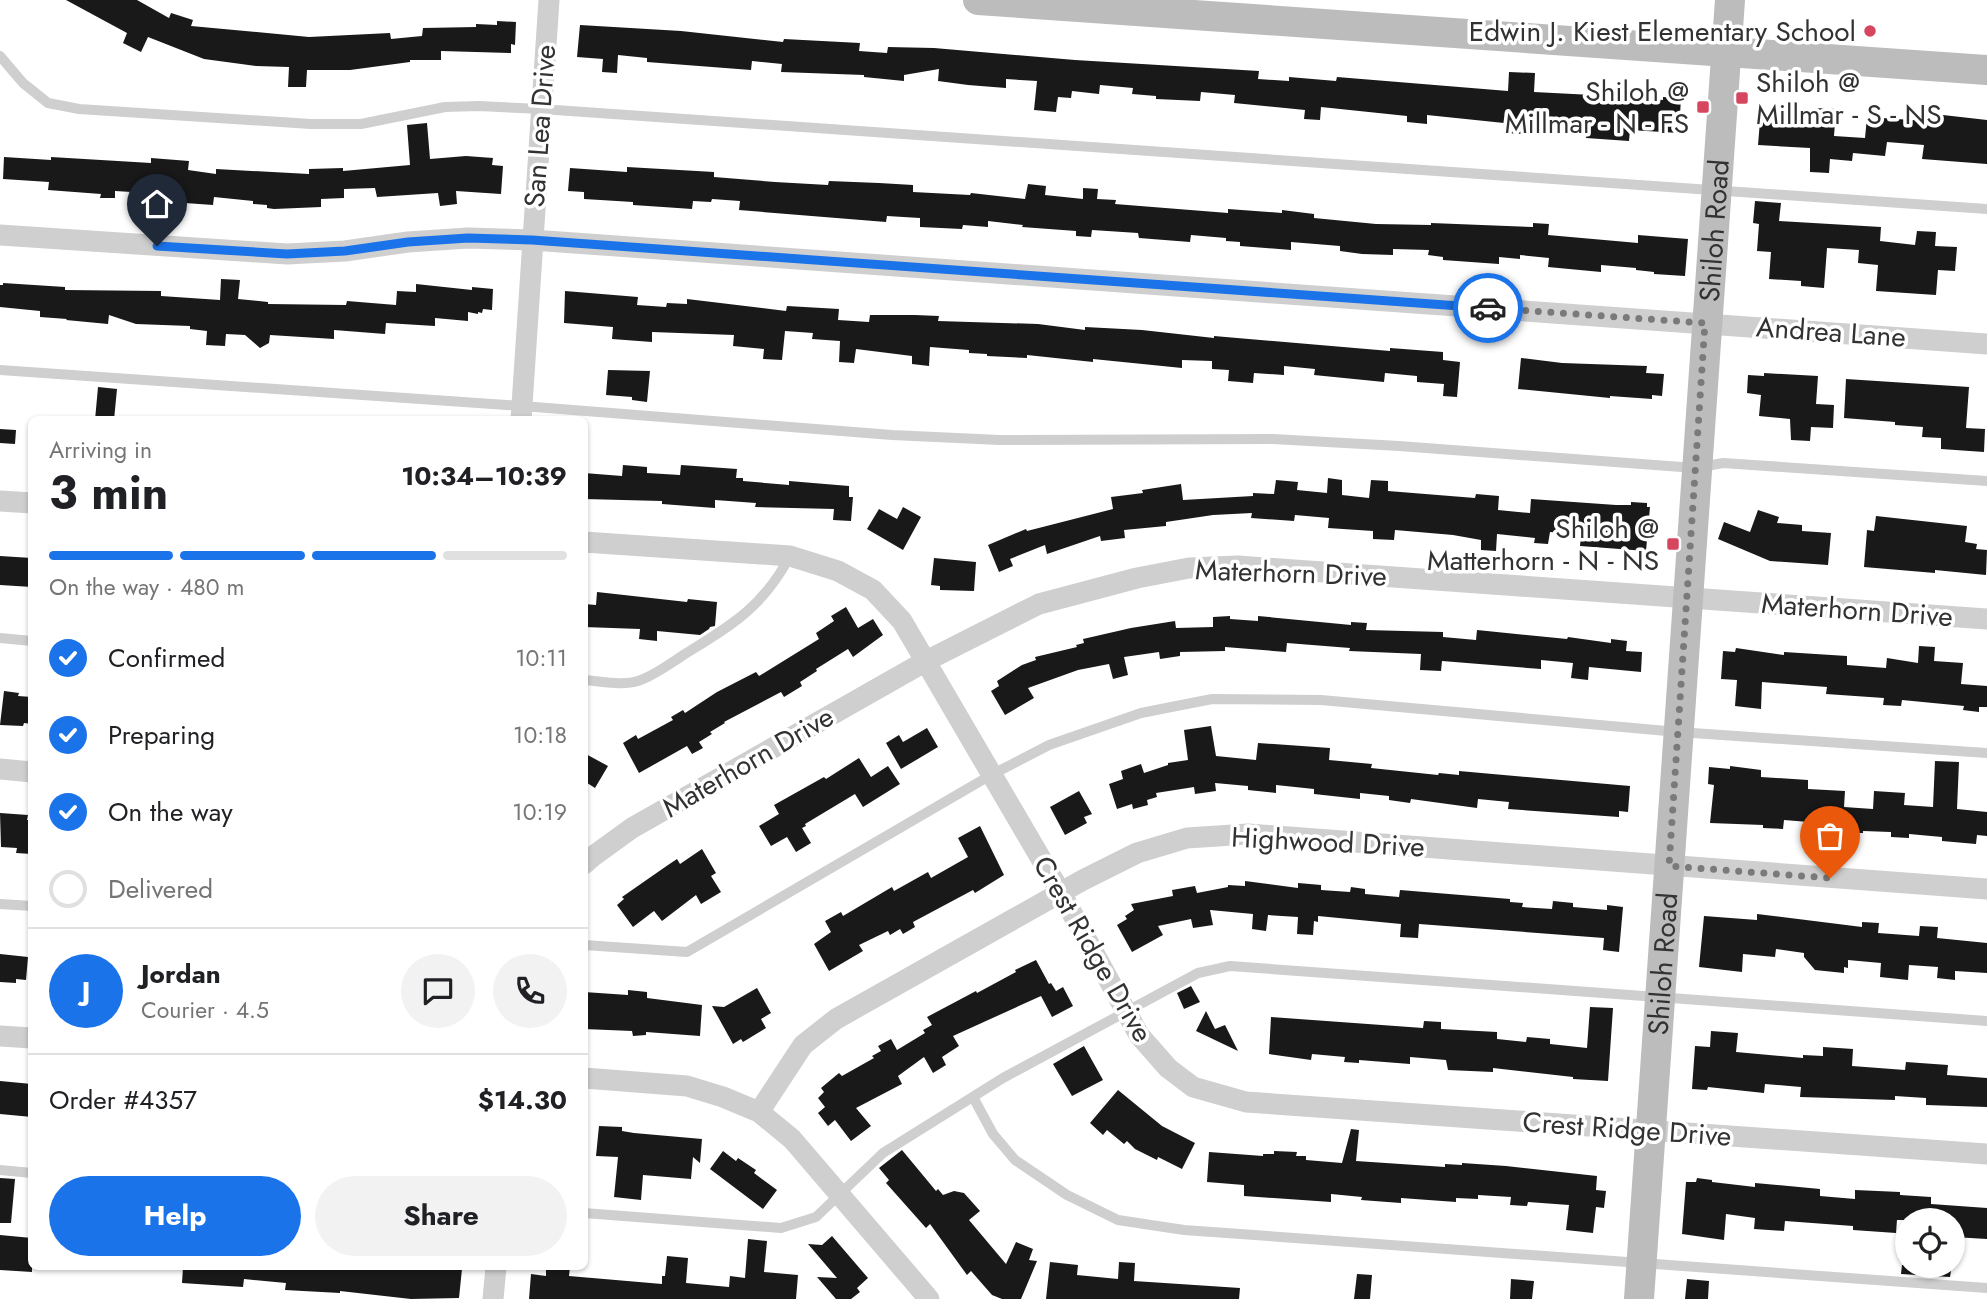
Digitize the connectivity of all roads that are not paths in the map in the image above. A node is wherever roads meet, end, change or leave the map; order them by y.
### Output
1 (548, 0) edge
2 (978, 0) edge
3 (1730, 0) edge
4 (1726, 52) junction
5 (0, 55) edge
6 (1987, 70) edge
7 (541, 109) junction
8 (1715, 190) junction
9 (1987, 209) edge
10 (0, 235) edge
11 (532, 240) junction
12 (1705, 323) junction
13 (1987, 344) edge
14 (0, 370) edge
15 (521, 413) edge
16 (572, 416) edge
17 (588, 417) edge
18 (1695, 468) junction
19 (1987, 481) edge
20 (0, 501) edge
21 (28, 503) edge
22 (588, 542) edge
23 (790, 556) junction
24 (1687, 598) junction
25 (1987, 619) edge
26 (0, 638) edge
27 (28, 641) edge
28 (926, 661) junction
29 (588, 680) edge
30 (1678, 732) junction
31 (1987, 753) edge
32 (0, 769) edge
33 (28, 772) edge
34 (991, 775) junction
35 (588, 856) edge
36 (1669, 866) junction
37 (1987, 889) edge
38 (1061, 893) junction
39 (0, 904) edge
40 (28, 906) edge
41 (588, 945) edge
42 (1660, 998) junction
43 (1126, 1012) junction
44 (1987, 1021) edge
45 (0, 1036) edge
46 (28, 1038) edge
47 (588, 1078) edge
48 (973, 1097) junction
49 (759, 1112) junction
50 (1650, 1130) junction
51 (1987, 1154) edge
52 (0, 1170) edge
53 (28, 1172) edge
54 (840, 1193) junction
55 (588, 1213) edge
56 (1641, 1264) junction
57 (496, 1270) edge
58 (1987, 1288) edge
59 (926, 1298) edge
60 (493, 1299) edge
61 (1639, 1299) edge

1 - 7 street, San Lea Drive
2 - 4 street
3 - 4 street, Shiloh Road
4 - 6 street
4 - 8 street, Shiloh Road
5 - 7 lane
7 - 8 lane
7 - 11 street, San Lea Drive
8 - 9 lane
8 - 12 street, Shiloh Road
10 - 11 street, Andrea Lane
11 - 12 street, Andrea Lane
11 - 15 street, San Lea Drive
12 - 13 street, Andrea Lane
12 - 18 street, Shiloh Road
14 - 15 lane
15 - 16 lane
17 - 18 lane
18 - 19 lane
18 - 24 street, Shiloh Road
20 - 21 street
22 - 23 street, Crest Ridge Drive
23 - 28 street, Crest Ridge Drive
23 - 29 lane
24 - 25 street, Materhorn Drive
24 - 28 street, Materhorn Drive
24 - 30 street, Shiloh Road
26 - 27 lane
28 - 34 street, Crest Ridge Drive
28 - 35 street, Materhorn Drive
30 - 31 lane
30 - 34 lane
30 - 36 street, Shiloh Road
32 - 33 street
34 - 38 street, Crest Ridge Drive
34 - 41 lane
36 - 37 street, Highwood Drive
36 - 38 street, Highwood Drive
36 - 42 street, Shiloh Road
38 - 43 street, Crest Ridge Drive
38 - 49 street, Highwood Drive
39 - 40 lane
42 - 43 lane
42 - 44 lane
42 - 50 street, Shiloh Road
43 - 48 lane
43 - 50 street, Crest Ridge Drive
45 - 46 street
47 - 49 street
48 - 54 lane
48 - 56 lane
49 - 54 street
50 - 51 street, Crest Ridge Drive
50 - 56 street, Shiloh Road
52 - 53 lane
54 - 55 lane
54 - 59 street
56 - 58 lane
56 - 61 street, Shiloh Road
57 - 60 street

